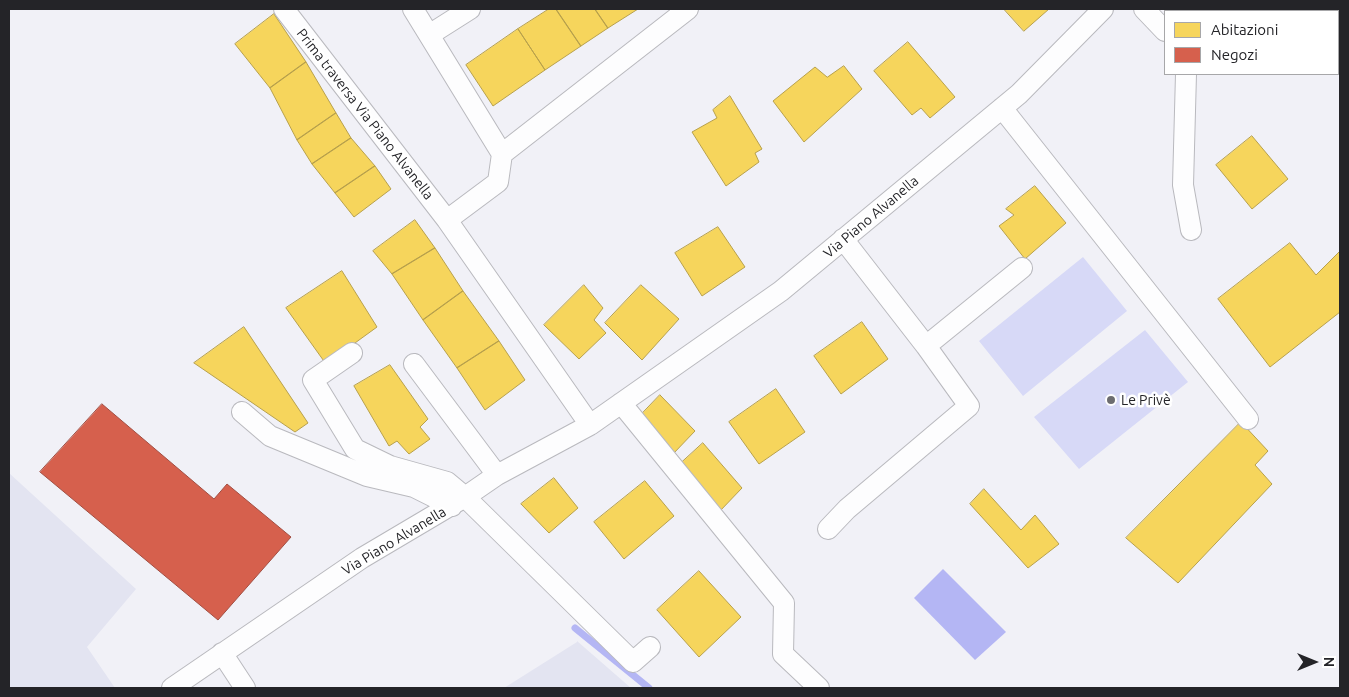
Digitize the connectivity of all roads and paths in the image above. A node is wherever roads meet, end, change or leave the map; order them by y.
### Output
1 (284, 9) edge
2 (413, 9) edge
3 (470, 9) edge
4 (688, 9) edge
5 (1103, 9) edge
6 (1144, 9) edge
7 (1164, 30) edge
8 (430, 35) junction
9 (1186, 75) edge
10 (1002, 108) junction
11 (502, 154) junction
12 (447, 220) junction
13 (1191, 230) dead end
14 (843, 239) junction
15 (1022, 268) dead end
16 (926, 346) junction
17 (352, 353) dead end
18 (414, 364) dead end
19 (621, 403) junction
20 (242, 412) dead end
21 (1248, 419) dead end
22 (590, 425) junction
23 (497, 475) junction
24 (458, 501) junction
25 (828, 529) dead end
26 (650, 648) dead end
27 (222, 654) junction
28 (172, 688) edge
29 (245, 688) edge
30 (819, 688) edge

1 - 12 street, Prima traversa Via Piano Alvanella
2 - 8 street
3 - 8 street
4 - 11 street
5 - 10 street, Via Piano Alvanella
6 - 7 street
8 - 11 street
9 - 13 street
10 - 14 street, Via Piano Alvanella
10 - 21 street
11 - 12 street
12 - 22 street, Prima traversa Via Piano Alvanella
14 - 16 street
14 - 19 street, Via Piano Alvanella
15 - 16 street
16 - 25 street
17 - 24 street
18 - 23 street
19 - 22 street, Via Piano Alvanella
19 - 30 street
20 - 24 street
22 - 23 street, Via Piano Alvanella
23 - 24 street, Via Piano Alvanella
24 - 26 street
24 - 27 street, Via Piano Alvanella
27 - 28 street, Via Piano Alvanella
27 - 29 street

